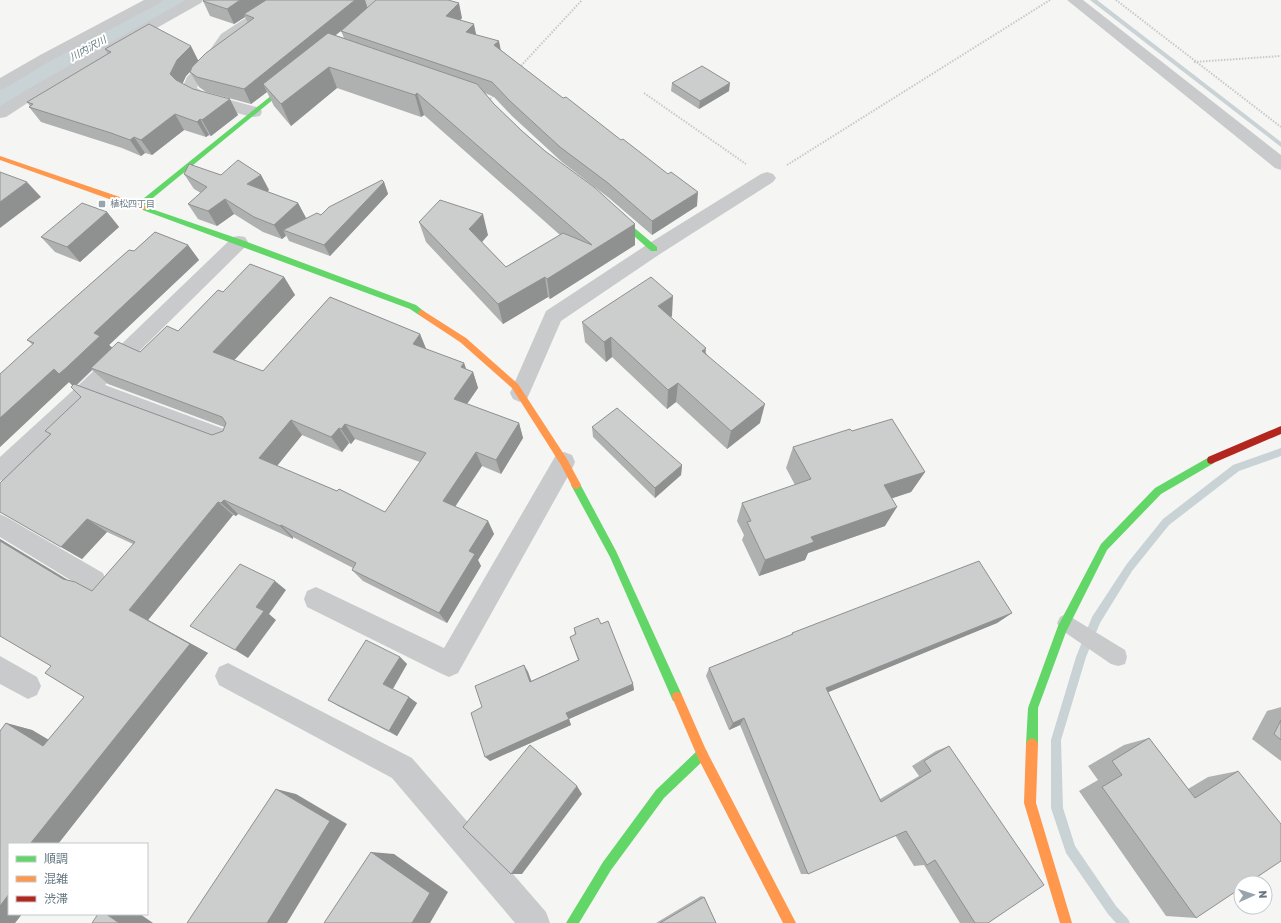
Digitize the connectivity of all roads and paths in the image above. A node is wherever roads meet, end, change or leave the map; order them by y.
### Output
1 (155, 0) edge
2 (196, 0) edge
3 (283, 0) edge
4 (357, 0) edge
5 (582, 0) edge
6 (1051, 0) edge
7 (1074, 0) edge
8 (1116, 0) edge
9 (385, 3) edge
10 (370, 16) edge
11 (1281, 56) edge
12 (1194, 62) junction
13 (304, 72) edge
14 (514, 73) edge
15 (0, 85) edge
16 (499, 90) edge
17 (644, 93) dead end
18 (488, 101) edge
19 (254, 112) junction
20 (0, 113) edge
21 (1281, 127) edge
22 (2, 162) edge
23 (1281, 164) edge
24 (767, 178) junction
25 (137, 207) junction
26 (607, 208) edge
27 (239, 242) junction
28 (654, 249) junction
29 (89, 388) junction
30 (520, 393) junction
31 (1281, 430) edge
32 (227, 439) edge
33 (564, 462) junction
34 (0, 472) edge
35 (0, 525) edge
36 (94, 581) dead end
37 (316, 599) dead end
38 (1073, 628) junction
39 (1118, 657) dead end
40 (0, 669) edge
41 (228, 676) dead end
42 (28, 686) dead end
43 (702, 754) junction
44 (535, 923) edge
45 (572, 923) edge
46 (790, 923) edge
47 (1066, 923) edge

1 - 15 street
2 - 20 street
3 - 19 street
4 - 9 street
5 - 14 path
6 - 24 path
7 - 23 street
8 - 12 path
9 - 10 street
11 - 12 path
12 - 21 path
13 - 19 street
16 - 18 path
17 - 24 path
19 - 25 street
22 - 25 street
24 - 28 street
25 - 27 street
26 - 28 street
27 - 29 street
27 - 30 street
28 - 30 street
29 - 32 street
29 - 34 street
30 - 33 street
31 - 38 street
33 - 37 street
33 - 43 street
35 - 36 street
38 - 39 lane
38 - 47 street
40 - 42 street
41 - 44 street
43 - 45 street
43 - 46 street

